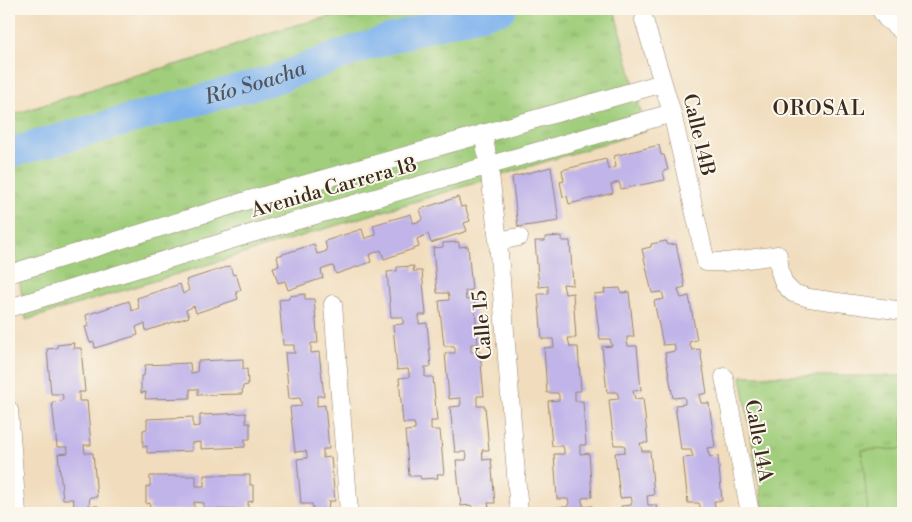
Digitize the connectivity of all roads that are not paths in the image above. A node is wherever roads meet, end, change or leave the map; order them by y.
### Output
1 (880, 9) edge
2 (644, 20) dead end
3 (903, 32) edge
4 (663, 83) junction
5 (672, 113) junction
6 (483, 133) junction
7 (489, 166) junction
8 (520, 237) dead end
9 (498, 241) junction
10 (9, 274) edge
11 (333, 304) dead end
12 (9, 308) edge
13 (903, 311) edge
14 (724, 377) dead end
15 (9, 410) edge
16 (17, 513) edge
17 (349, 513) edge
18 (519, 513) edge
19 (750, 513) edge

1 - 3 street
2 - 4 street, Calle 14B
4 - 5 street, Calle 14B
4 - 6 street, Avenida Carrera 18
5 - 7 street, Avenida Carrera 18
5 - 13 street, Calle 14B
6 - 7 street, Calle 15
6 - 10 street, Avenida Carrera 18
7 - 9 street, Calle 15
7 - 12 street, Avenida Carrera 18
8 - 9 street
9 - 18 street, Calle 15
11 - 17 street
14 - 19 street, Calle 14A
15 - 16 street

